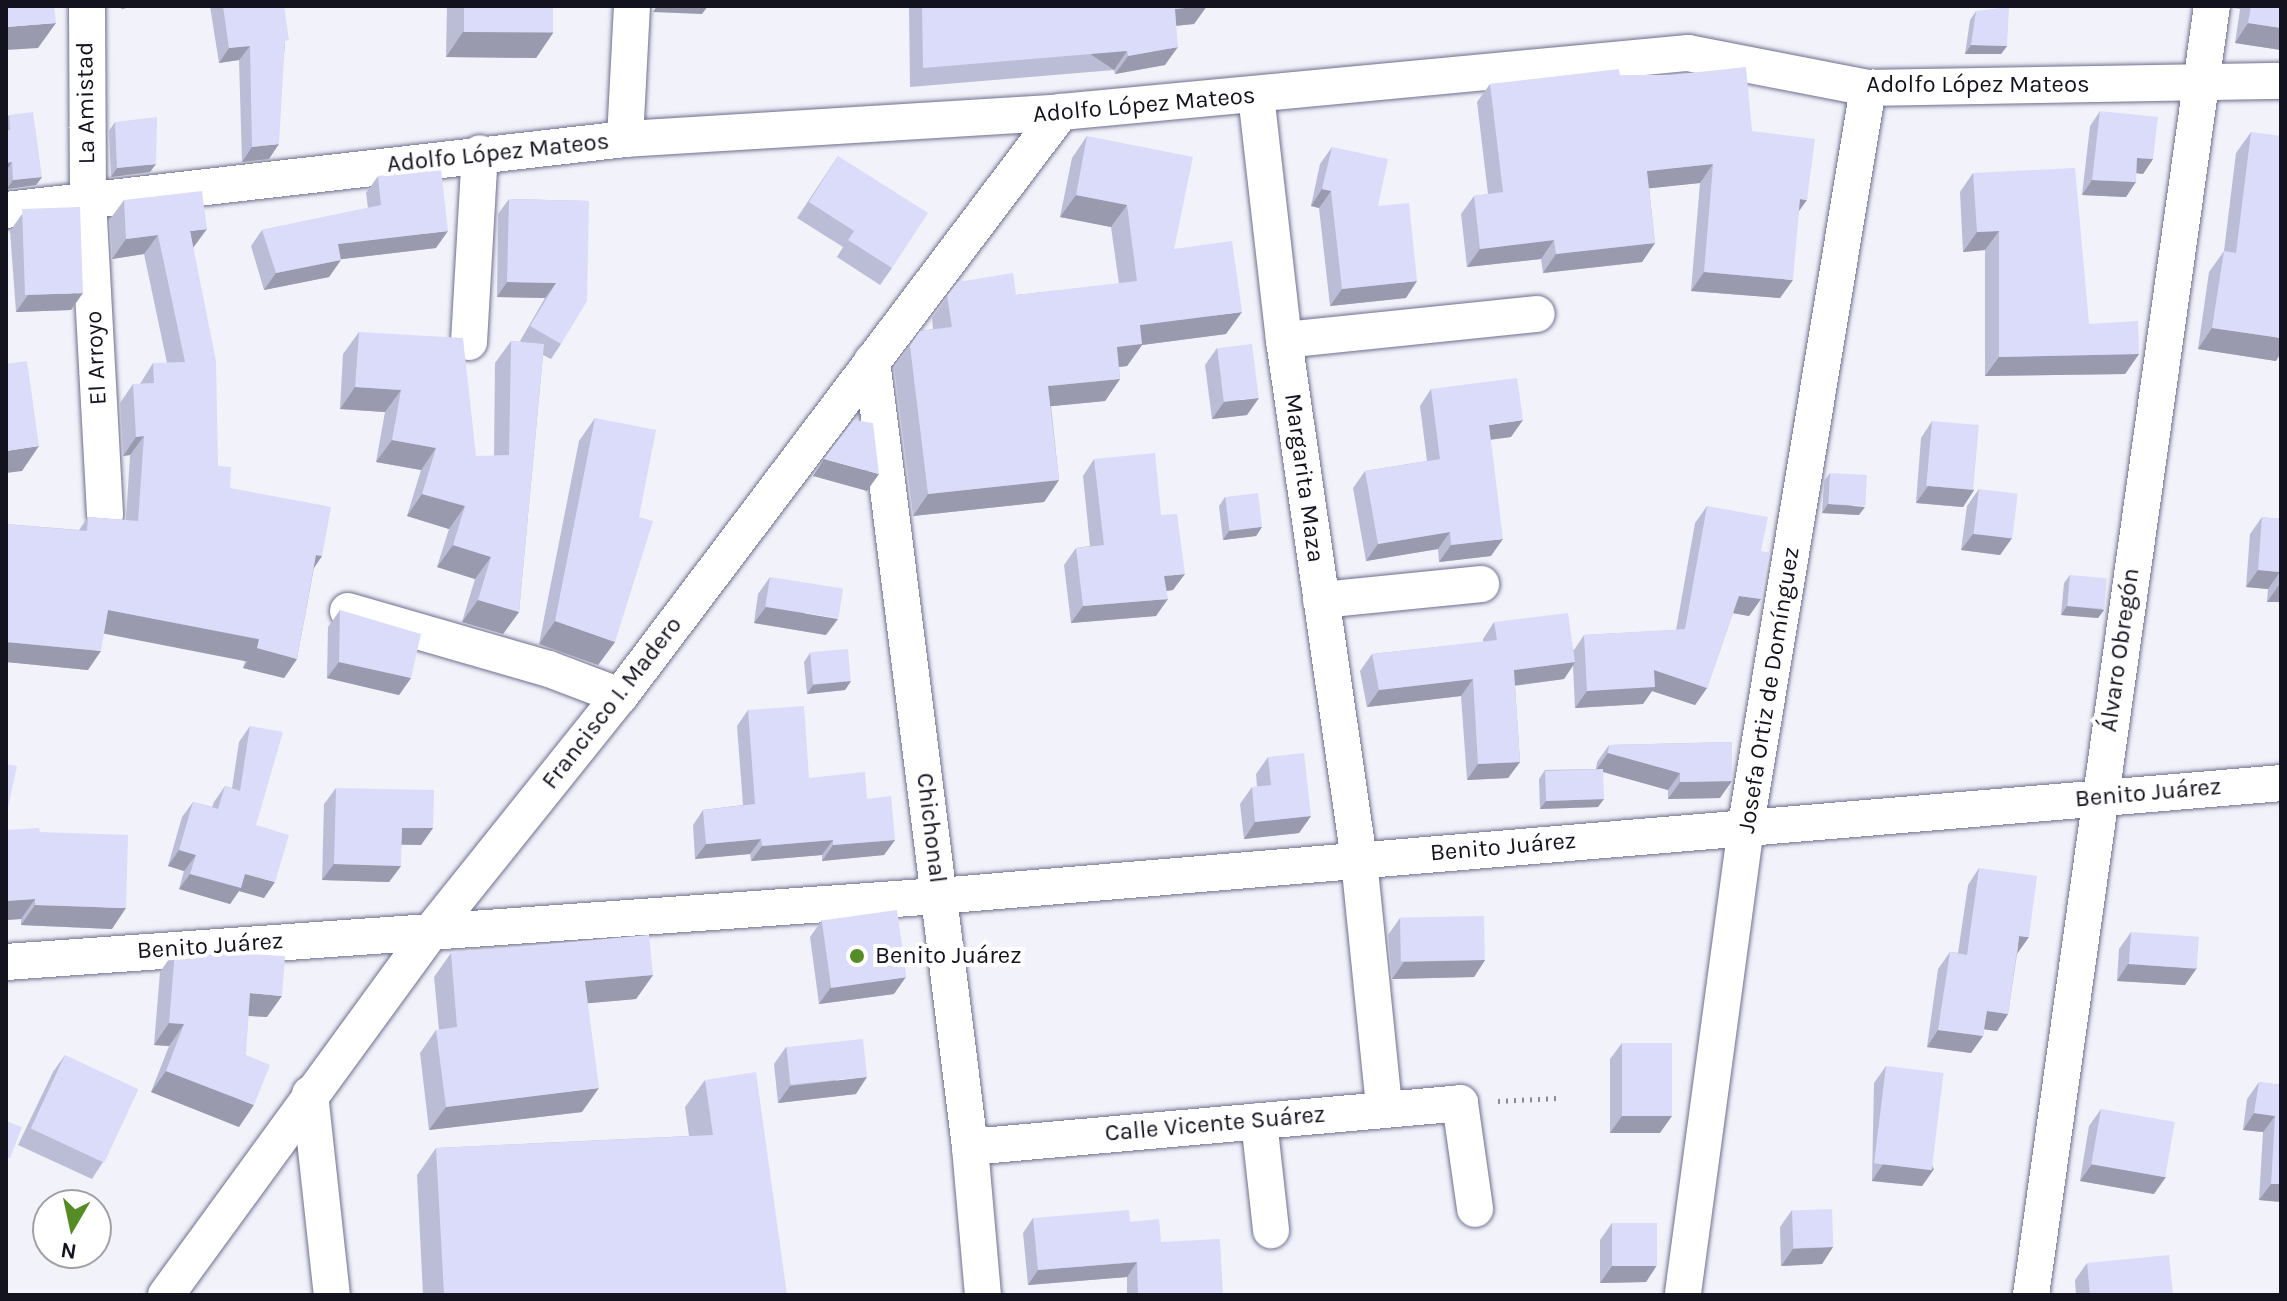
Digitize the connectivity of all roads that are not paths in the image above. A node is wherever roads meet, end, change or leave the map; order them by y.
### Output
1 (87, 6) edge
2 (632, 6) edge
3 (2212, 6) edge
4 (2281, 81) edge
5 (2202, 83) junction
6 (1868, 88) junction
7 (1256, 95) junction
8 (1061, 112) junction
9 (625, 139) junction
10 (480, 153) junction
11 (88, 200) junction
12 (6, 210) edge
13 (1537, 314) dead end
14 (1284, 340) junction
15 (469, 342) dead end
16 (872, 361) junction
17 (105, 515) edge
18 (1481, 584) dead end
19 (1321, 600) junction
20 (348, 611) edge
21 (620, 696) junction
22 (2281, 783) edge
23 (2099, 797) junction
24 (1746, 825) junction
25 (1359, 860) junction
26 (939, 896) junction
27 (433, 929) junction
28 (6, 962) edge
29 (310, 1094) junction
30 (1384, 1107) junction
31 (1259, 1121) junction
32 (970, 1147) junction
33 (1475, 1209) dead end
34 (1271, 1230) dead end
35 (1683, 1293) dead end
36 (166, 1295) edge
37 (332, 1295) edge
38 (983, 1295) edge
39 (2031, 1295) edge

1 - 11 street, La Amistad
2 - 9 street
3 - 5 street, Álvaro Obregón
4 - 5 street, Adolfo López Mateos
5 - 6 street, Adolfo López Mateos
5 - 23 street, Álvaro Obregón
6 - 7 street, Adolfo López Mateos
6 - 24 street, Josefa Ortiz de Domínguez
7 - 8 street, Adolfo López Mateos
7 - 14 street, Margarita Maza
8 - 9 street, Adolfo López Mateos
8 - 16 street, Francisco I. Madero
9 - 10 street, Adolfo López Mateos
10 - 11 street, Adolfo López Mateos
10 - 15 street
11 - 12 street, Adolfo López Mateos
11 - 17 street, El Arroyo
13 - 14 street
14 - 19 street, Margarita Maza
16 - 21 street, Francisco I. Madero
16 - 26 street, Chichonal
18 - 19 street
19 - 25 street, Margarita Maza
20 - 21 street
21 - 27 street, Francisco I. Madero
22 - 23 street, Benito Juárez
23 - 24 street, Benito Juárez
23 - 39 street, Álvaro Obregón
24 - 25 street, Benito Juárez
24 - 35 street, Josefa Ortiz de Domínguez
25 - 26 street, Benito Juárez
25 - 30 street, Margarita Maza
26 - 27 street, Benito Juárez
26 - 32 street, Chichonal
27 - 28 street, Benito Juárez
27 - 29 street, Francisco I. Madero
29 - 36 street, Francisco I. Madero
29 - 37 street
30 - 31 street, Calle Vicente Suárez
30 - 33 street, Calle Vicente Suárez
31 - 32 street, Calle Vicente Suárez
31 - 34 street
32 - 38 street, Chichonal

